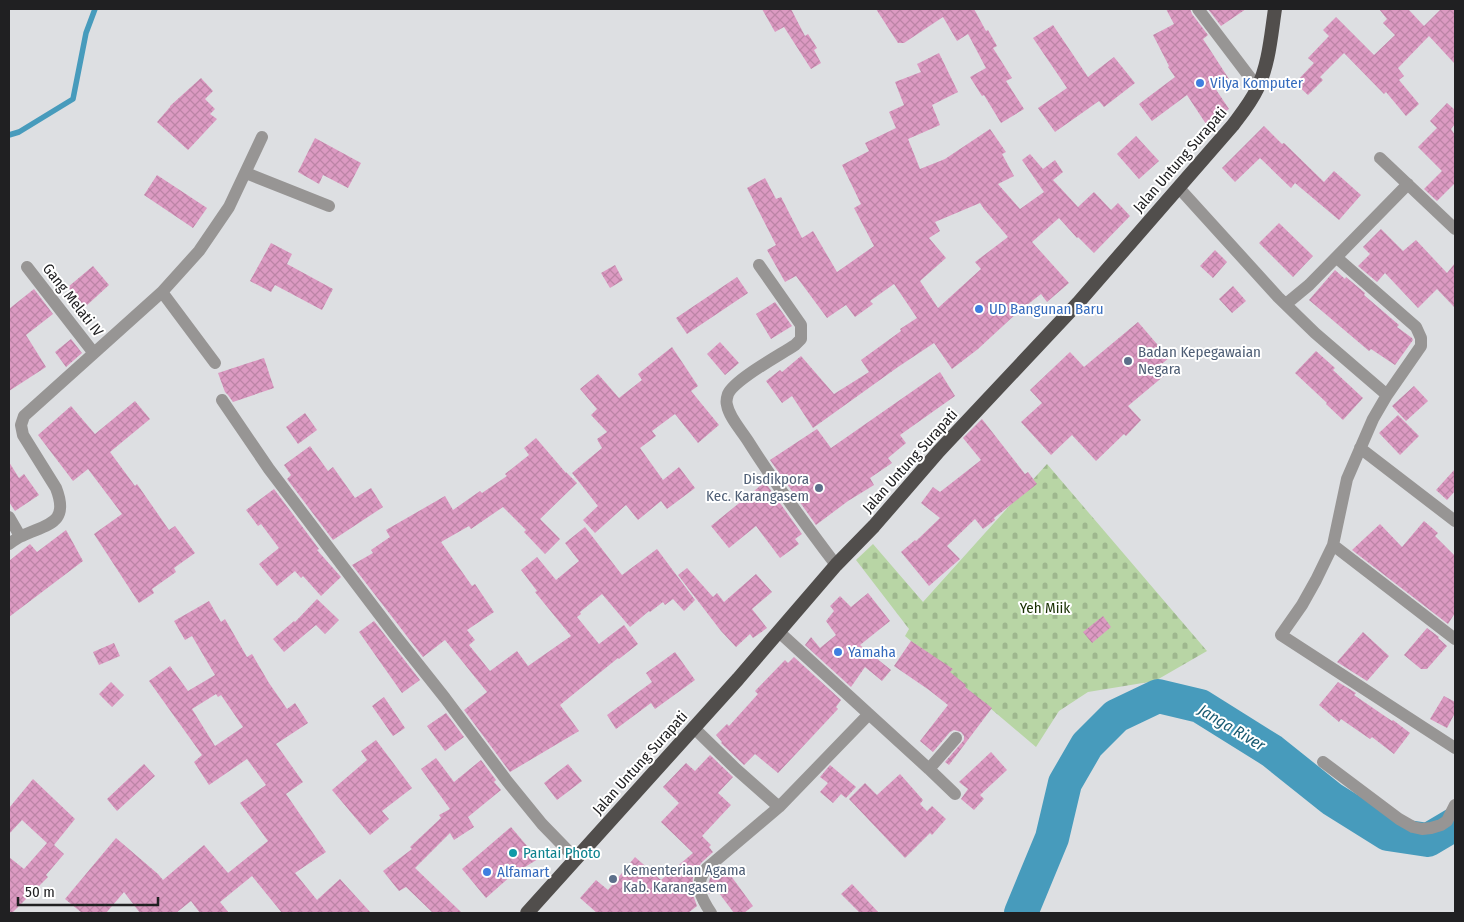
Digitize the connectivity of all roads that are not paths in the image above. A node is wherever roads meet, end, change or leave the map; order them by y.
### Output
1 (1198, 9) edge
2 (1275, 9) edge
3 (1258, 88) junction
4 (262, 137) dead end
5 (1380, 158) dead end
6 (246, 173) junction
7 (1408, 184) junction
8 (1179, 188) junction
9 (329, 206) dead end
10 (1455, 229) edge
11 (1337, 258) junction
12 (759, 265) dead end
13 (27, 267) dead end
14 (162, 292) junction
15 (1286, 304) junction
16 (94, 352) junction
17 (215, 364) dead end
18 (1387, 395) junction
19 (222, 400) dead end
20 (1360, 448) junction
21 (9, 517) edge
22 (1455, 521) edge
23 (20, 536) junction
24 (9, 544) edge
25 (1333, 545) junction
26 (836, 565) junction
27 (779, 632) junction
28 (1455, 639) edge
29 (869, 714) junction
30 (694, 728) junction
31 (956, 738) dead end
32 (1455, 748) edge
33 (1323, 762) dead end
34 (930, 769) junction
35 (955, 794) dead end
36 (1455, 805) edge
37 (779, 808) junction
38 (576, 859) junction
39 (527, 913) edge
40 (712, 913) edge

1 - 3 street
2 - 3 highway, Jalan Untung Surapati
3 - 8 highway, Jalan Untung Surapati
4 - 6 street
5 - 7 street
6 - 9 street
6 - 14 street
7 - 10 street
7 - 11 street
8 - 15 street
8 - 26 highway, Jalan Untung Surapati
11 - 15 street
11 - 18 street
12 - 26 street
13 - 16 street, Gang Melati IV
14 - 16 street
14 - 17 street
15 - 18 street
16 - 23 street
18 - 20 street
19 - 38 street
20 - 22 street
20 - 25 street
21 - 23 street
23 - 24 street
25 - 28 street
25 - 32 street
26 - 27 highway, Jalan Untung Surapati
27 - 29 street
27 - 30 highway, Jalan Untung Surapati
29 - 34 street
29 - 37 street
30 - 37 street
30 - 38 highway, Jalan Untung Surapati
31 - 34 street
33 - 36 street
34 - 35 street
37 - 40 street
38 - 39 highway, Jalan Untung Surapati

